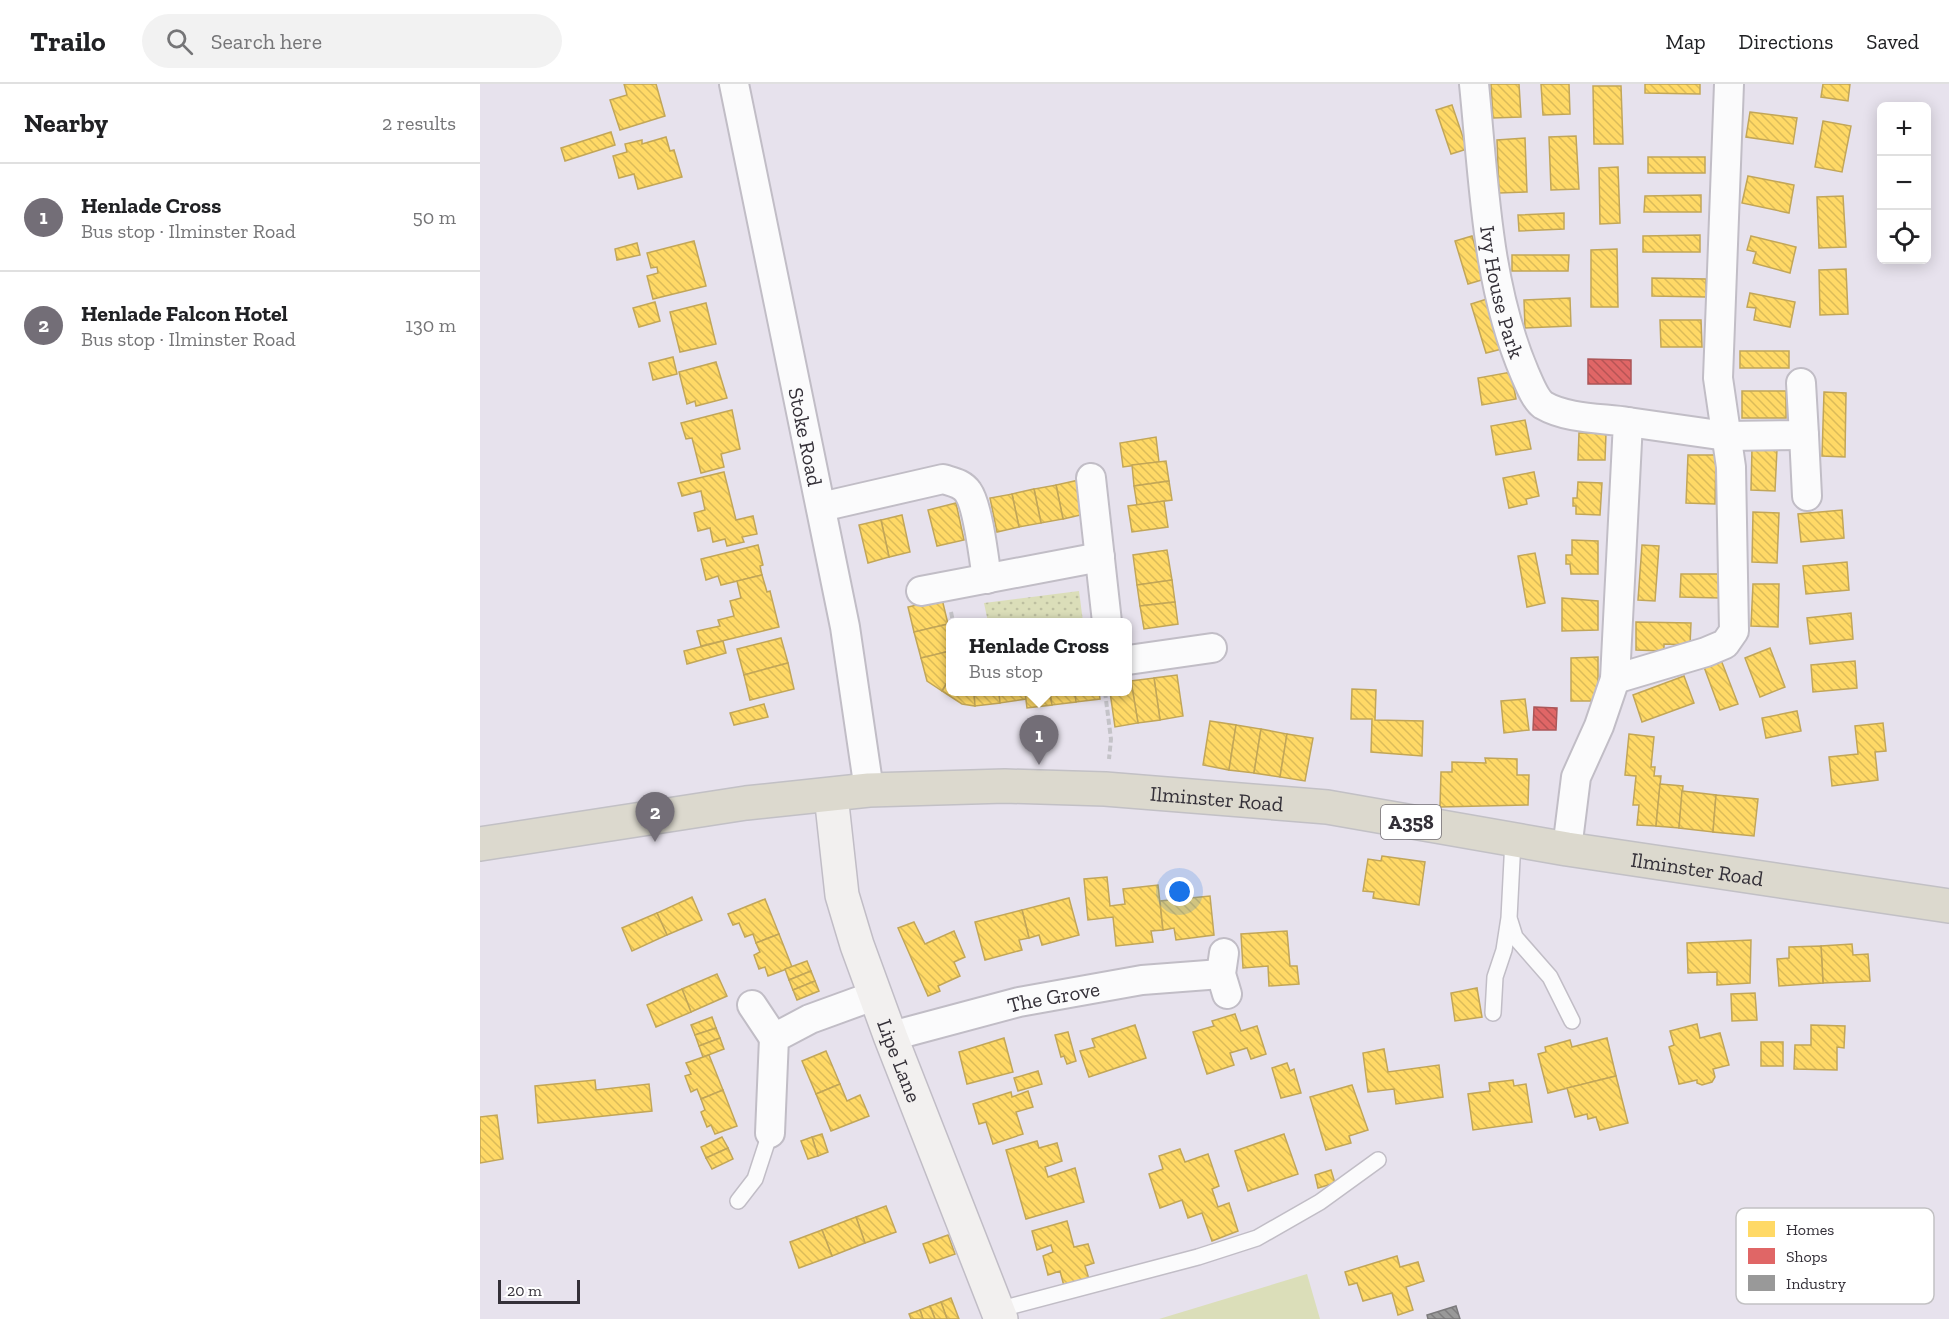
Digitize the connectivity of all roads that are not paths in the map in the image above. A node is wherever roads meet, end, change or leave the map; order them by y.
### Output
1 (734, 84) edge
2 (1474, 84) edge
3 (1729, 84) edge
4 (1801, 383) dead end
5 (1628, 422) junction
6 (1804, 435) junction
7 (1726, 436) junction
8 (1091, 478) dead end
9 (1807, 496) dead end
10 (821, 507) junction
11 (1100, 556) junction
12 (987, 579) junction
13 (921, 591) dead end
14 (1107, 618) edge
15 (1212, 648) dead end
16 (1132, 659) edge
17 (1615, 679) junction
18 (869, 790) junction
19 (831, 795) junction
20 (1513, 840) junction
21 (480, 844) edge
22 (1567, 849) junction
23 (1949, 906) edge
24 (1509, 918) junction
25 (1224, 974) dead end
26 (876, 994) junction
27 (752, 1005) dead end
28 (1494, 1013) dead end
29 (1572, 1021) dead end
30 (774, 1038) junction
31 (891, 1038) junction
32 (770, 1133) joint
33 (1378, 1160) dead end
34 (738, 1201) dead end
35 (999, 1314) edge

1 - 10 street, Stoke Road
2 - 5 street, Ivy House Park
3 - 7 street
4 - 6 street
5 - 7 street, Ivy House Park
5 - 17 street
6 - 7 street, Ivy House Park
6 - 9 street
7 - 17 street
8 - 11 street
10 - 12 street
10 - 18 street, Stoke Road
11 - 12 street
11 - 14 street
12 - 13 street
15 - 16 street
17 - 22 street
18 - 19 highway, Ilminster Road / A358
18 - 20 highway, Ilminster Road / A358
19 - 21 highway, Ilminster Road / A358
19 - 26 street, Lipe Lane
20 - 22 highway, Ilminster Road / A358
20 - 24 lane
22 - 23 highway, Ilminster Road / A358
24 - 28 lane
24 - 29 lane
25 - 31 street, The Grove
26 - 30 street
26 - 31 street, Lipe Lane
27 - 30 street
30 - 32 street
31 - 35 street, Lipe Lane
32 - 34 lane
33 - 35 lane

